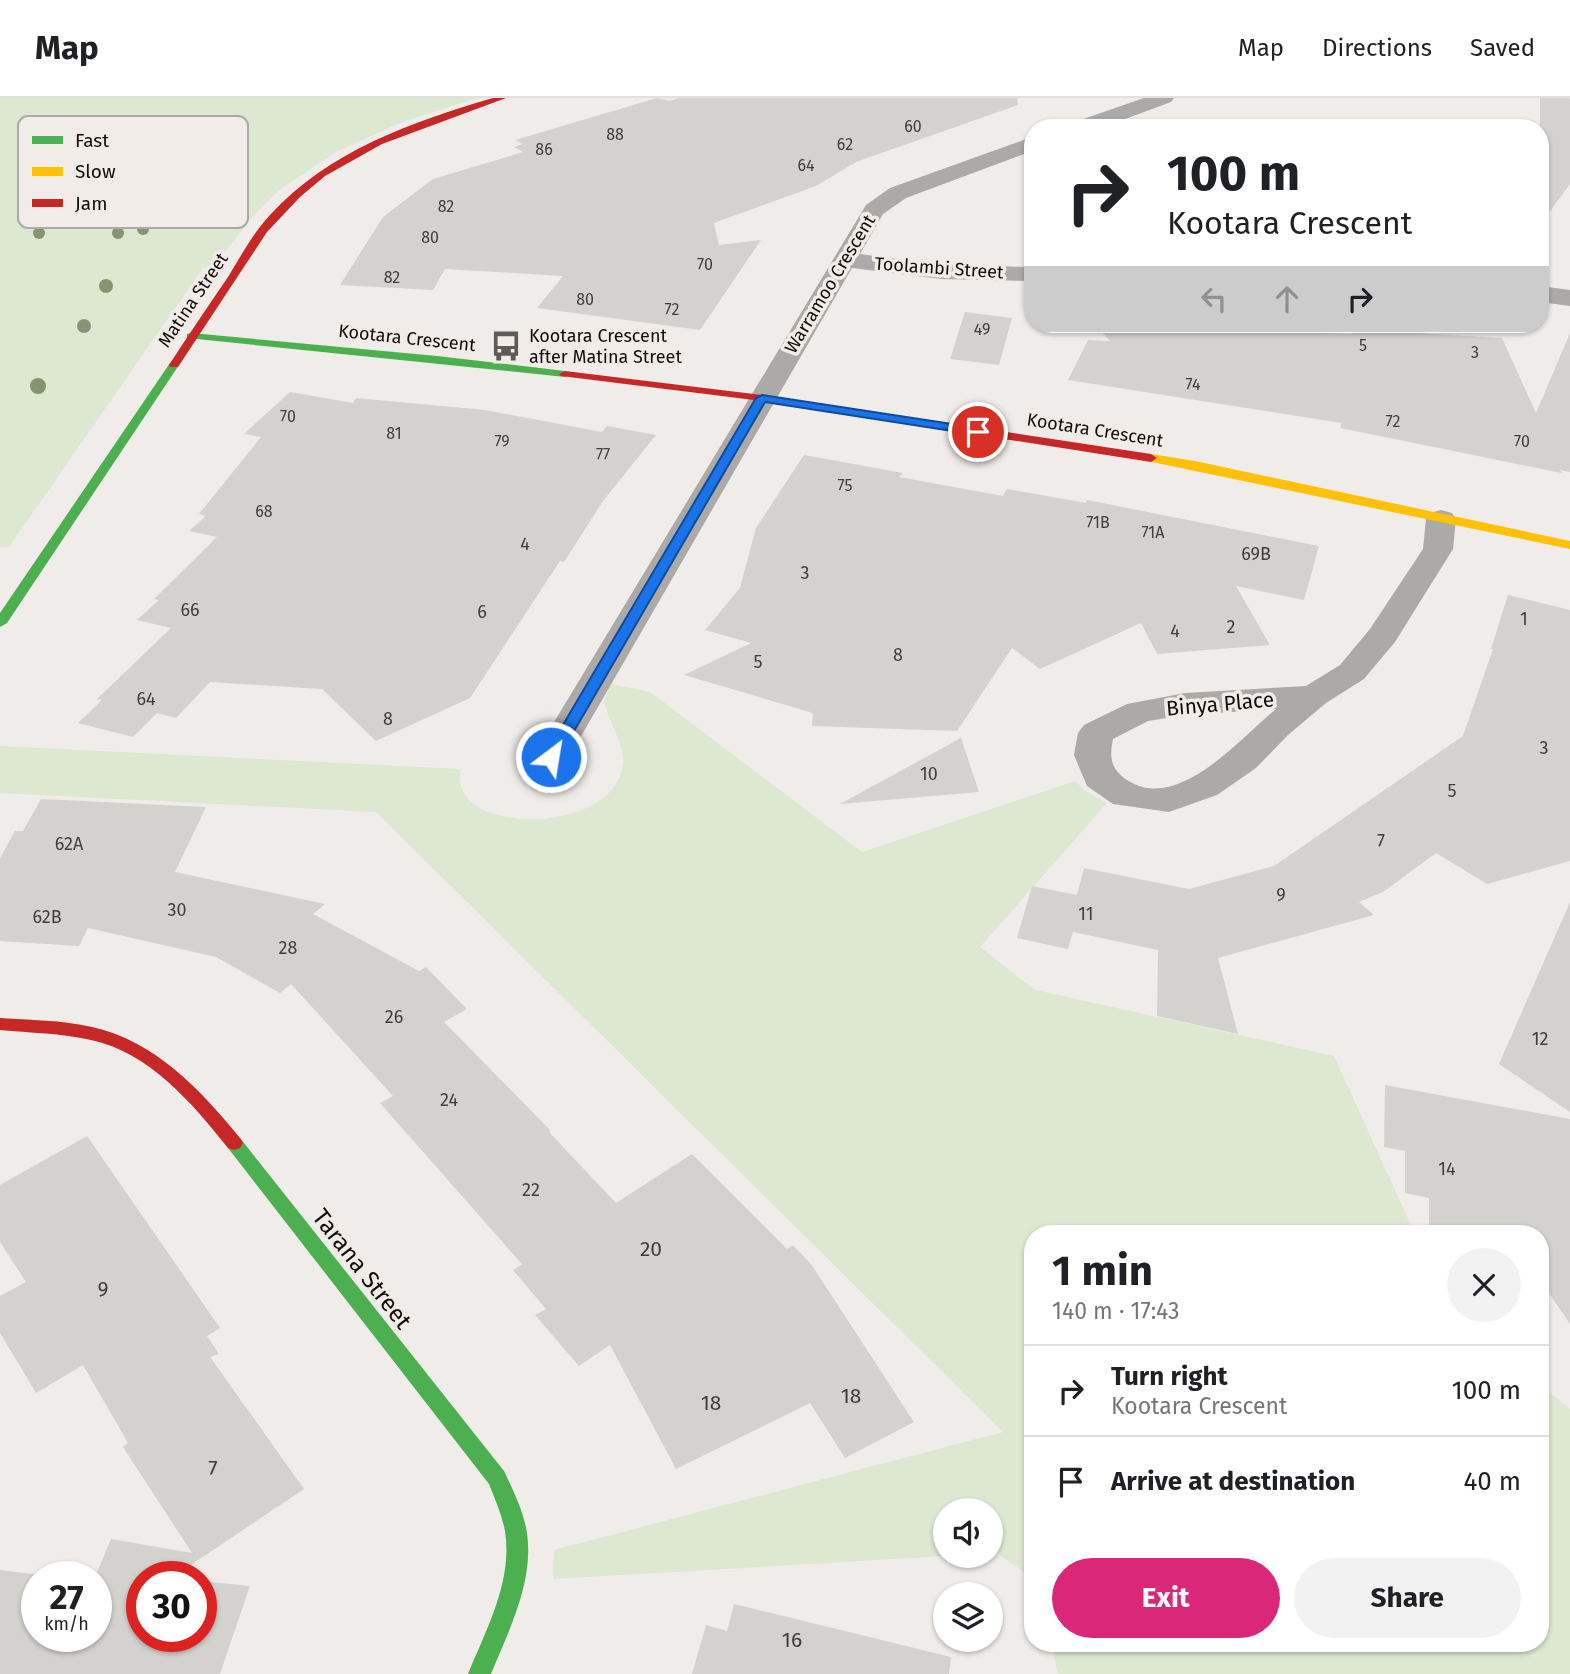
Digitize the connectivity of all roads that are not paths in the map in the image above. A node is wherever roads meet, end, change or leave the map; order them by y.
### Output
1 (502, 98) edge
2 (1164, 98) edge
3 (1105, 119) edge
4 (1024, 147) edge
5 (846, 260) junction
6 (1024, 274) edge
7 (1549, 295) edge
8 (1570, 298) edge
9 (191, 337) junction
10 (762, 398) junction
11 (1441, 519) junction
12 (1570, 545) edge
13 (0, 623) edge
14 (1314, 696) junction
15 (551, 757) dead end
16 (0, 1024) edge
17 (479, 1674) edge

1 - 9 street, Matina Street
2 - 3 street
4 - 5 street, Warramoo Crescent
5 - 6 street, Toolambi Street
5 - 10 street, Warramoo Crescent
7 - 8 street
9 - 10 street, Kootara Crescent
9 - 13 street, Matina Street
10 - 11 street, Kootara Crescent
10 - 15 street, Warramoo Crescent
11 - 12 street, Kootara Crescent
11 - 14 street, Binya Place
14 - 14 street, Binya Place
16 - 17 street, Tarana Street

